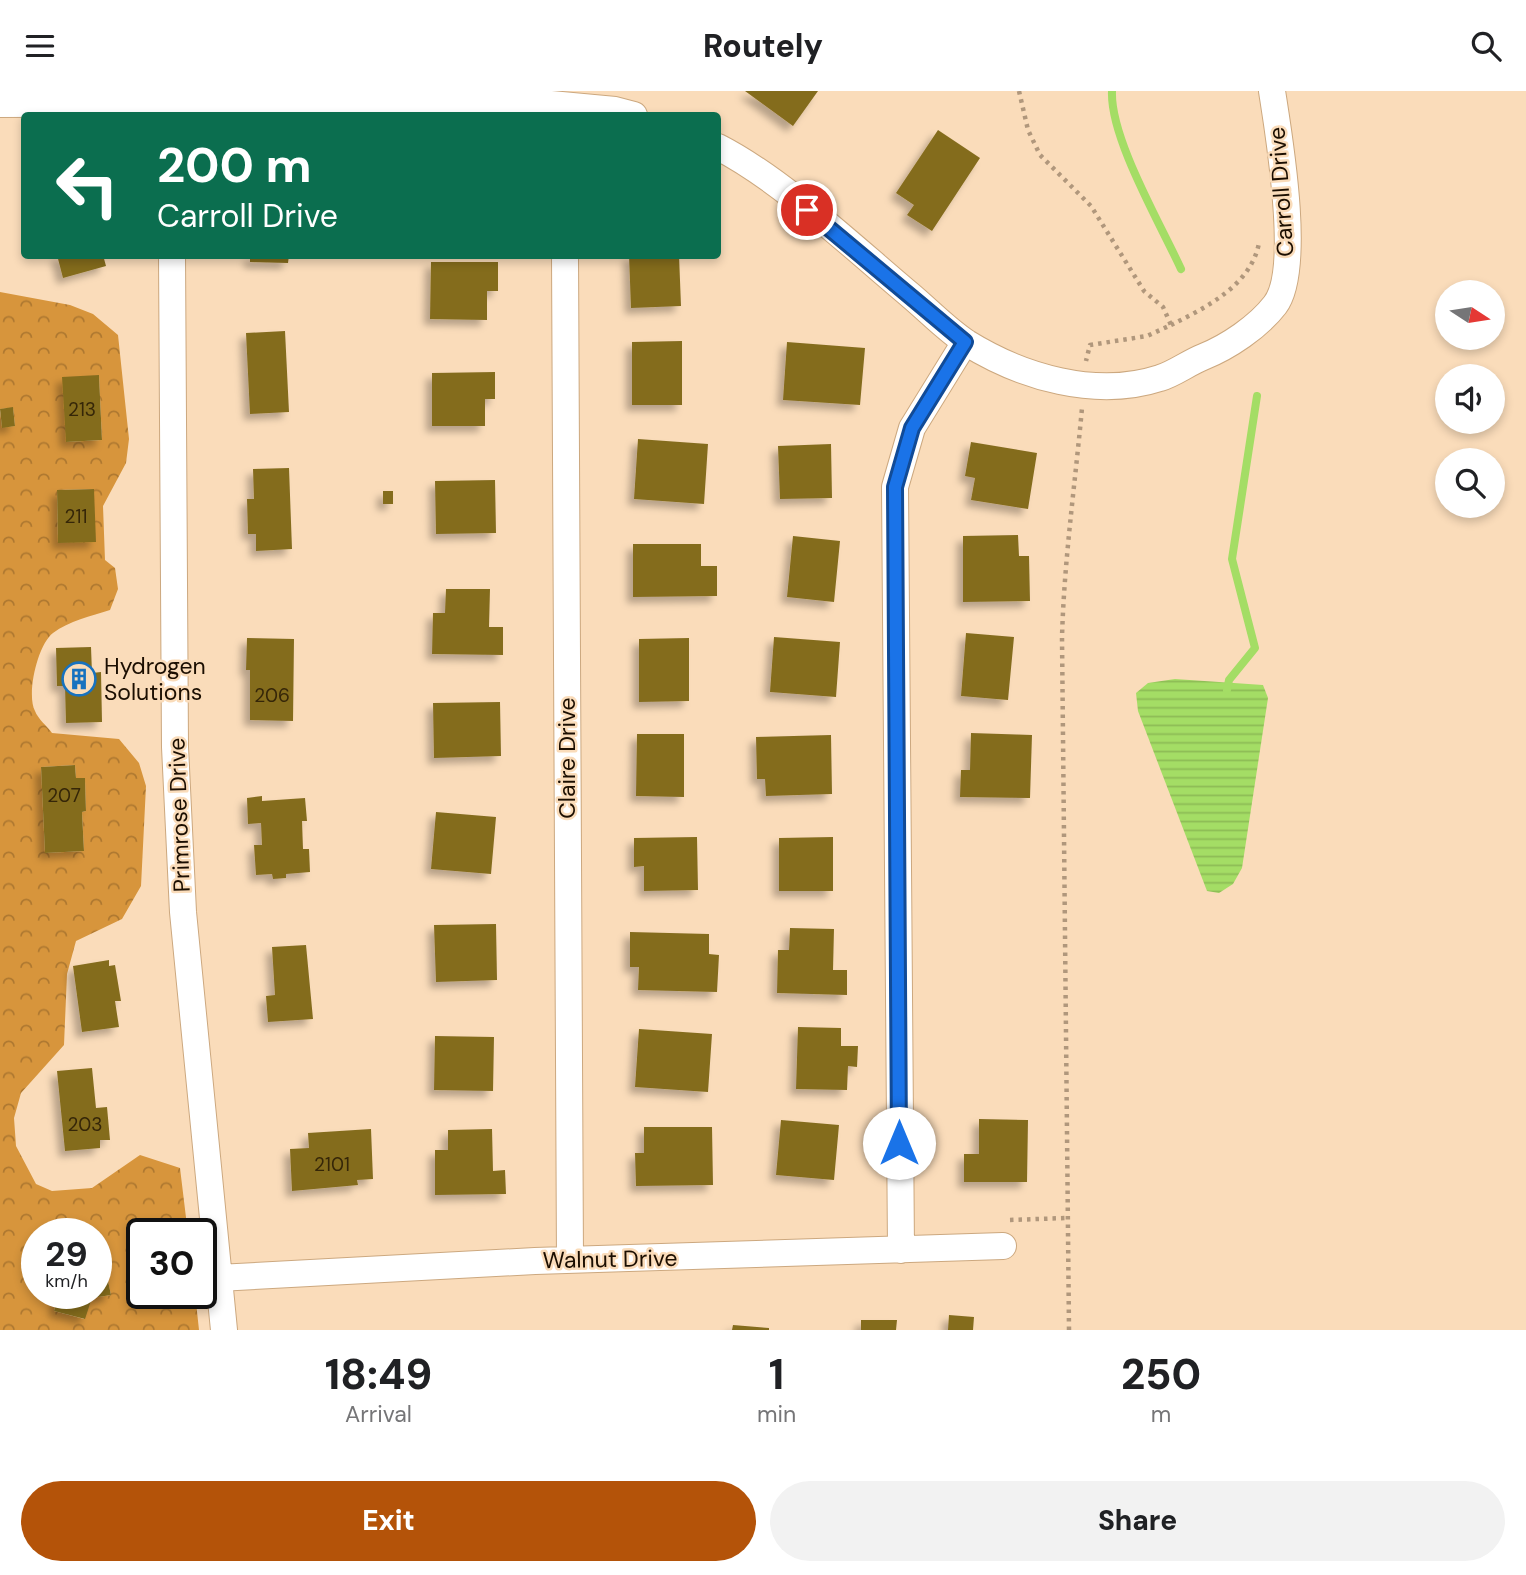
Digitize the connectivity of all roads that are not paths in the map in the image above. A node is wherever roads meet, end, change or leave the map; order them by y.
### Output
1 (1272, 91) edge
2 (170, 103) edge
3 (0, 104) edge
4 (564, 110) edge
5 (623, 112) edge
6 (721, 149) edge
7 (172, 259) edge
8 (565, 259) edge
9 (965, 342) junction
10 (1003, 1246) dead end
11 (901, 1250) junction
12 (570, 1260) junction
13 (218, 1278) junction
14 (224, 1330) edge

1 - 9 street, Carroll Drive
2 - 3 street
2 - 4 street
4 - 5 street
6 - 9 street, Carroll Drive
7 - 13 street, Primrose Drive
8 - 12 street, Claire Drive
9 - 11 street
10 - 11 street, Walnut Drive
11 - 12 street, Walnut Drive
12 - 13 street, Walnut Drive
13 - 14 street, Primrose Drive

